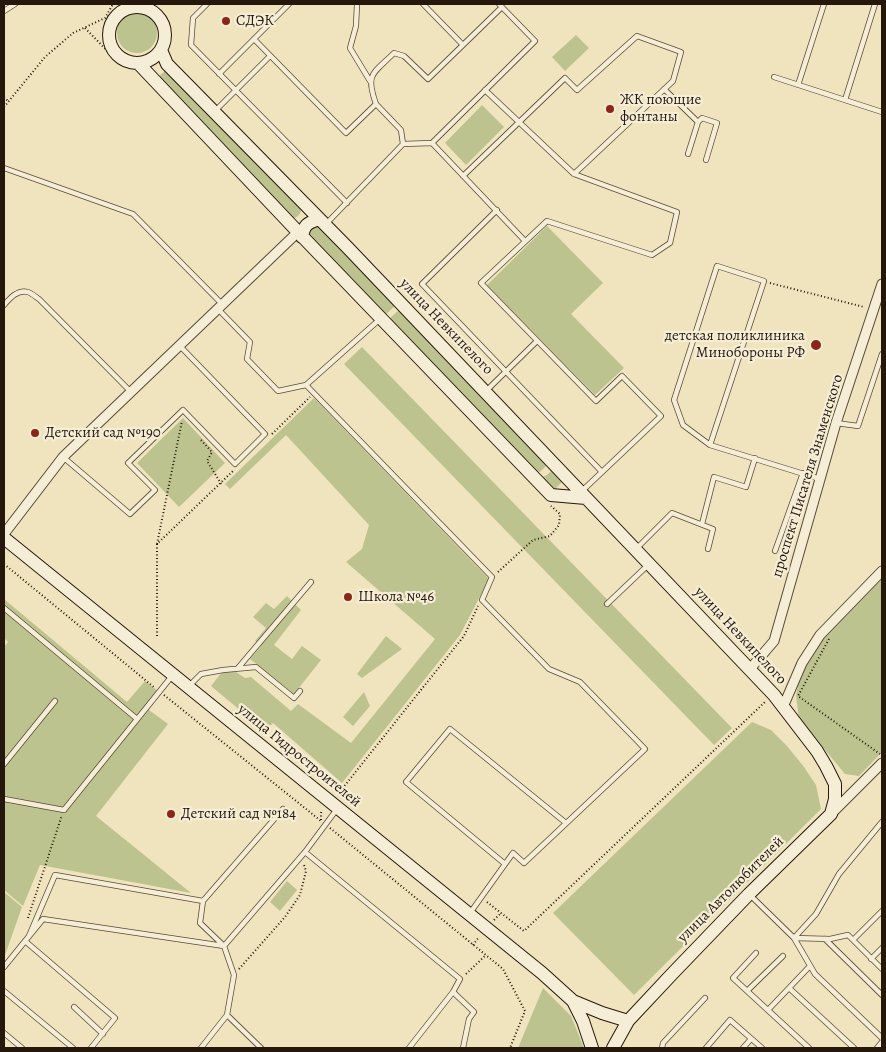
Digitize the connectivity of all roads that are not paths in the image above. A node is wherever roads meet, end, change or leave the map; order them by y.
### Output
1 (15, 4) edge
2 (207, 4) edge
3 (289, 4) edge
4 (357, 4) edge
5 (423, 4) edge
6 (824, 4) edge
7 (875, 4) edge
8 (500, 5) edge
9 (142, 6) edge
10 (4, 11) edge
11 (254, 39) junction
12 (463, 45) junction
13 (161, 50) junction
14 (270, 56) junction
15 (138, 63) junction
16 (219, 74) junction
17 (774, 78) dead end
18 (370, 82) junction
19 (798, 85) junction
20 (234, 90) junction
21 (485, 90) junction
22 (664, 90) junction
23 (844, 100) junction
24 (376, 104) junction
25 (214, 112) junction
26 (882, 112) edge
27 (519, 121) junction
28 (698, 122) junction
29 (432, 143) junction
30 (403, 144) junction
31 (688, 154) dead end
32 (706, 160) dead end
33 (4, 168) edge
34 (574, 174) junction
35 (464, 176) junction
36 (347, 203) junction
37 (308, 207) junction
38 (497, 210) junction
39 (322, 222) junction
40 (297, 231) junction
41 (525, 241) junction
42 (882, 284) edge
43 (4, 305) edge
44 (220, 307) junction
45 (381, 318) junction
46 (537, 341) junction
47 (179, 345) junction
48 (882, 354) edge
49 (506, 372) junction
50 (306, 385) junction
51 (131, 392) junction
52 (485, 392) junction
53 (836, 423) junction
54 (710, 445) junction
55 (63, 457) junction
56 (755, 458) junction
57 (549, 459) junction
58 (602, 472) junction
59 (803, 473) junction
60 (532, 475) junction
61 (820, 479) junction
62 (583, 495) junction
63 (702, 524) junction
64 (4, 534) edge
65 (4, 538) edge
66 (708, 549) dead end
67 (635, 550) junction
68 (776, 551) dead end
69 (649, 564) junction
70 (882, 571) edge
71 (311, 582) dead end
72 (607, 604) dead end
73 (4, 608) edge
74 (238, 668) junction
75 (750, 669) junction
76 (173, 675) junction
77 (188, 687) junction
78 (300, 691) dead end
79 (55, 701) dead end
80 (784, 707) junction
81 (137, 719) junction
82 (882, 763) edge
83 (4, 764) edge
84 (4, 799) edge
85 (334, 805) junction
86 (283, 809) dead end
87 (831, 814) junction
88 (882, 822) edge
89 (566, 823) junction
90 (305, 852) junction
91 (505, 864) junction
92 (749, 894) junction
93 (203, 901) junction
94 (882, 911) edge
95 (470, 914) junction
96 (29, 936) junction
97 (794, 938) junction
98 (825, 939) junction
99 (853, 940) junction
100 (25, 942) junction
101 (224, 946) junction
102 (882, 948) edge
103 (756, 953) dead end
104 (783, 956) dead end
105 (871, 959) junction
106 (810, 966) junction
107 (4, 967) edge
108 (882, 969) edge
109 (789, 988) junction
110 (4, 991) edge
111 (747, 991) junction
112 (453, 992) junction
113 (882, 995) edge
114 (705, 998) dead end
115 (573, 1001) junction
116 (74, 1008) dead end
117 (768, 1010) junction
118 (227, 1015) junction
119 (628, 1021) junction
120 (4, 1033) edge
121 (103, 1034) junction
122 (882, 1038) edge
123 (751, 1039) junction
124 (882, 1042) edge
125 (22, 1048) edge
126 (73, 1048) edge
127 (91, 1048) edge
128 (201, 1048) edge
129 (261, 1048) edge
130 (409, 1048) edge
131 (463, 1048) edge
132 (592, 1048) edge
133 (613, 1048) edge
134 (662, 1048) edge
135 (706, 1048) edge
136 (743, 1048) edge
137 (762, 1048) edge
138 (809, 1048) edge
139 (854, 1048) edge
140 (877, 1048) edge

1 - 10 lane
2 - 16 lane
3 - 11 lane
4 - 18 lane
5 - 12 lane
6 - 19 lane
7 - 23 lane
8 - 12 lane
8 - 21 lane
9 - 13 street
9 - 15 street
11 - 14 lane
11 - 16 lane
12 - 18 lane
13 - 15 street
13 - 25 street, улица Невкипелого
14 - 20 lane
14 - 24 lane
15 - 40 street
16 - 20 lane
17 - 19 lane
18 - 24 lane
19 - 23 lane
20 - 25 lane
20 - 36 lane
21 - 27 lane
21 - 29 lane
22 - 27 lane
22 - 28 lane
22 - 34 lane
23 - 26 lane
24 - 30 lane
25 - 37 street, улица Невкипелого
27 - 34 lane
27 - 35 lane
28 - 31 lane
28 - 32 lane
29 - 30 lane
29 - 35 lane
30 - 36 lane
33 - 44 lane
34 - 41 lane
35 - 38 lane
36 - 39 lane
37 - 39 street, улица Невкипелого
37 - 40 street
38 - 41 lane
38 - 49 lane
39 - 40 street
39 - 52 street, улица Невкипелого
40 - 44 street
40 - 45 street
41 - 46 lane
42 - 53 street, проспект Писателя Знаменского
43 - 51 lane
44 - 47 street
44 - 50 lane
45 - 50 lane
45 - 60 street
46 - 49 lane
46 - 58 lane
47 - 51 street
47 - 55 lane
48 - 53 lane
49 - 52 lane
49 - 58 lane
50 - 89 lane
51 - 55 street
52 - 57 street, улица Невкипелого
53 - 61 street, проспект Писателя Знаменского
54 - 54 lane
54 - 56 lane
55 - 64 street
56 - 59 lane
56 - 63 lane
57 - 60 street
57 - 62 street, улица Невкипелого
58 - 62 lane
59 - 61 lane
59 - 68 lane
60 - 62 street
61 - 75 street, проспект Писателя Знаменского
62 - 67 street, улица Невкипелого
63 - 66 lane
63 - 67 lane
65 - 76 street, улица Гидростроителей
67 - 69 street, улица Невкипелого
69 - 72 lane
69 - 75 street, улица Невкипелого
70 - 80 street
71 - 74 lane
73 - 81 lane
74 - 77 lane
74 - 78 lane
75 - 80 street, улица Невкипелого
76 - 77 street, улица Гидростроителей
76 - 81 lane
77 - 85 street, улица Гидростроителей
79 - 83 lane
80 - 87 street, улица Невкипелого
81 - 84 lane
82 - 87 street, улица Автолюбителей
85 - 90 lane
85 - 95 street, улица Гидростроителей
86 - 93 lane
87 - 92 street, улица Автолюбителей
88 - 97 lane
89 - 91 lane
89 - 91 lane
90 - 101 lane
90 - 112 lane
91 - 95 lane
92 - 97 lane
92 - 119 street, улица Автолюбителей
93 - 96 lane
93 - 101 lane
94 - 99 lane
95 - 115 street, улица Гидростроителей
96 - 100 lane
96 - 101 lane
97 - 98 lane
97 - 106 lane
98 - 99 lane
98 - 113 lane
99 - 105 lane
100 - 107 lane
100 - 121 lane
101 - 118 lane
102 - 105 lane
103 - 111 lane
104 - 111 lane
105 - 108 lane
106 - 109 lane
106 - 122 lane
109 - 117 lane
109 - 139 lane
110 - 126 lane
111 - 117 lane
112 - 130 lane
112 - 131 lane
114 - 134 lane
115 - 119 street, улица Гидростроителей
115 - 132 street, улица Гидростроителей
116 - 121 lane
117 - 138 lane
118 - 128 lane
118 - 129 lane
119 - 133 street, улица Автолюбителей
120 - 125 lane
121 - 127 lane
123 - 135 lane
123 - 136 lane
123 - 137 lane
124 - 140 lane

